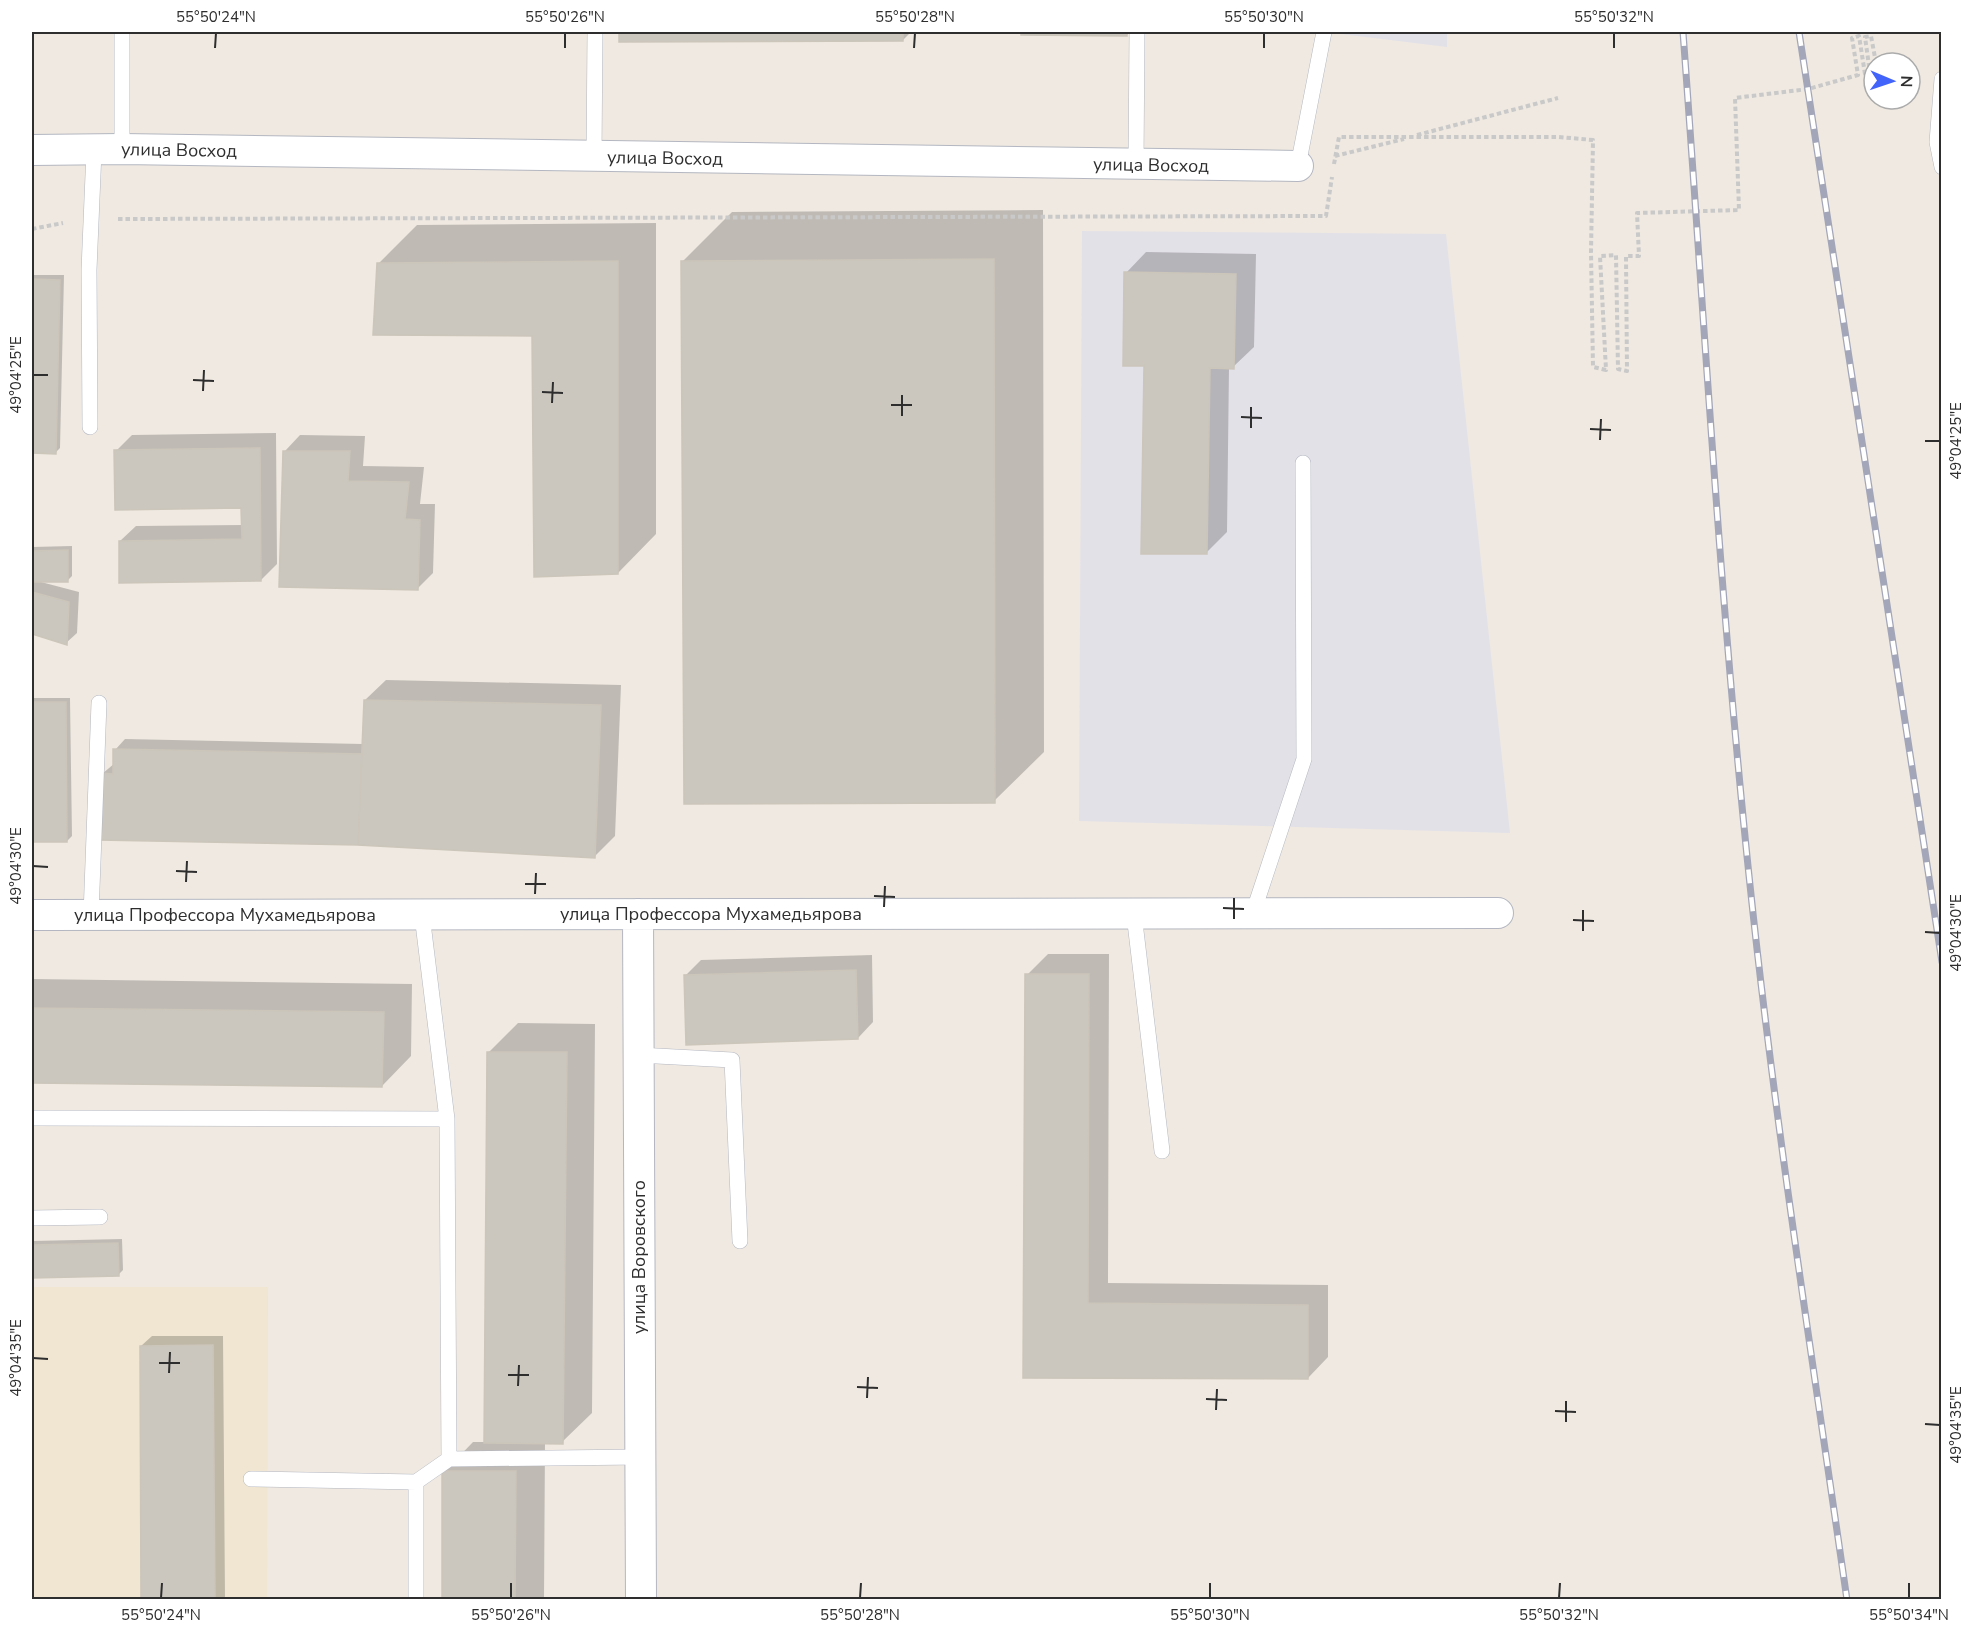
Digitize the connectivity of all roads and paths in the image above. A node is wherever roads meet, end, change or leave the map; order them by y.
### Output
1 (122, 32) edge
2 (595, 32) edge
3 (1137, 32) edge
4 (1324, 32) edge
5 (1867, 51) edge
6 (1874, 51) edge
7 (1862, 58) edge
8 (1941, 79) edge
9 (1558, 98) dead end
10 (32, 150) edge
11 (108, 150) junction
12 (594, 157) junction
13 (1136, 165) junction
14 (1298, 166) junction
15 (1941, 167) edge
16 (90, 219) junction
17 (32, 229) edge
18 (90, 427) dead end
19 (1303, 463) dead end
20 (99, 703) dead end
21 (1253, 913) junction
22 (1498, 913) dead end
23 (638, 914) junction
24 (1134, 914) junction
25 (32, 915) edge
26 (91, 915) junction
27 (422, 915) junction
28 (638, 1055) junction
29 (32, 1118) edge
30 (447, 1119) junction
31 (1162, 1151) dead end
32 (100, 1217) dead end
33 (32, 1218) edge
34 (740, 1240) dead end
35 (640, 1457) junction
36 (448, 1459) junction
37 (251, 1479) dead end
38 (416, 1482) junction
39 (416, 1599) edge
40 (641, 1599) edge

1 - 11 lane
2 - 12 lane
3 - 13 lane
4 - 14 lane
5 - 6 path
7 - 16 path
8 - 15 lane
9 - 14 path
10 - 11 street, улица Восход
11 - 12 street, улица Восход
11 - 16 lane
12 - 13 street, улица Восход
13 - 14 street, улица Восход
16 - 17 path
16 - 18 lane
19 - 21 lane
20 - 26 lane
21 - 22 street, улица Профессора Мухамедьярова
21 - 24 street, улица Профессора Мухамедьярова
23 - 24 street, улица Профессора Мухамедьярова
23 - 27 street, улица Профессора Мухамедьярова
23 - 28 street, улица Воровского
24 - 31 lane
25 - 26 street, улица Профессора Мухамедьярова
26 - 27 street, улица Профессора Мухамедьярова
27 - 30 lane
28 - 34 lane
28 - 35 street, улица Воровского
29 - 30 lane
30 - 36 lane
32 - 33 lane
35 - 36 lane
35 - 40 street, улица Воровского
36 - 38 lane
37 - 38 lane
38 - 39 lane

